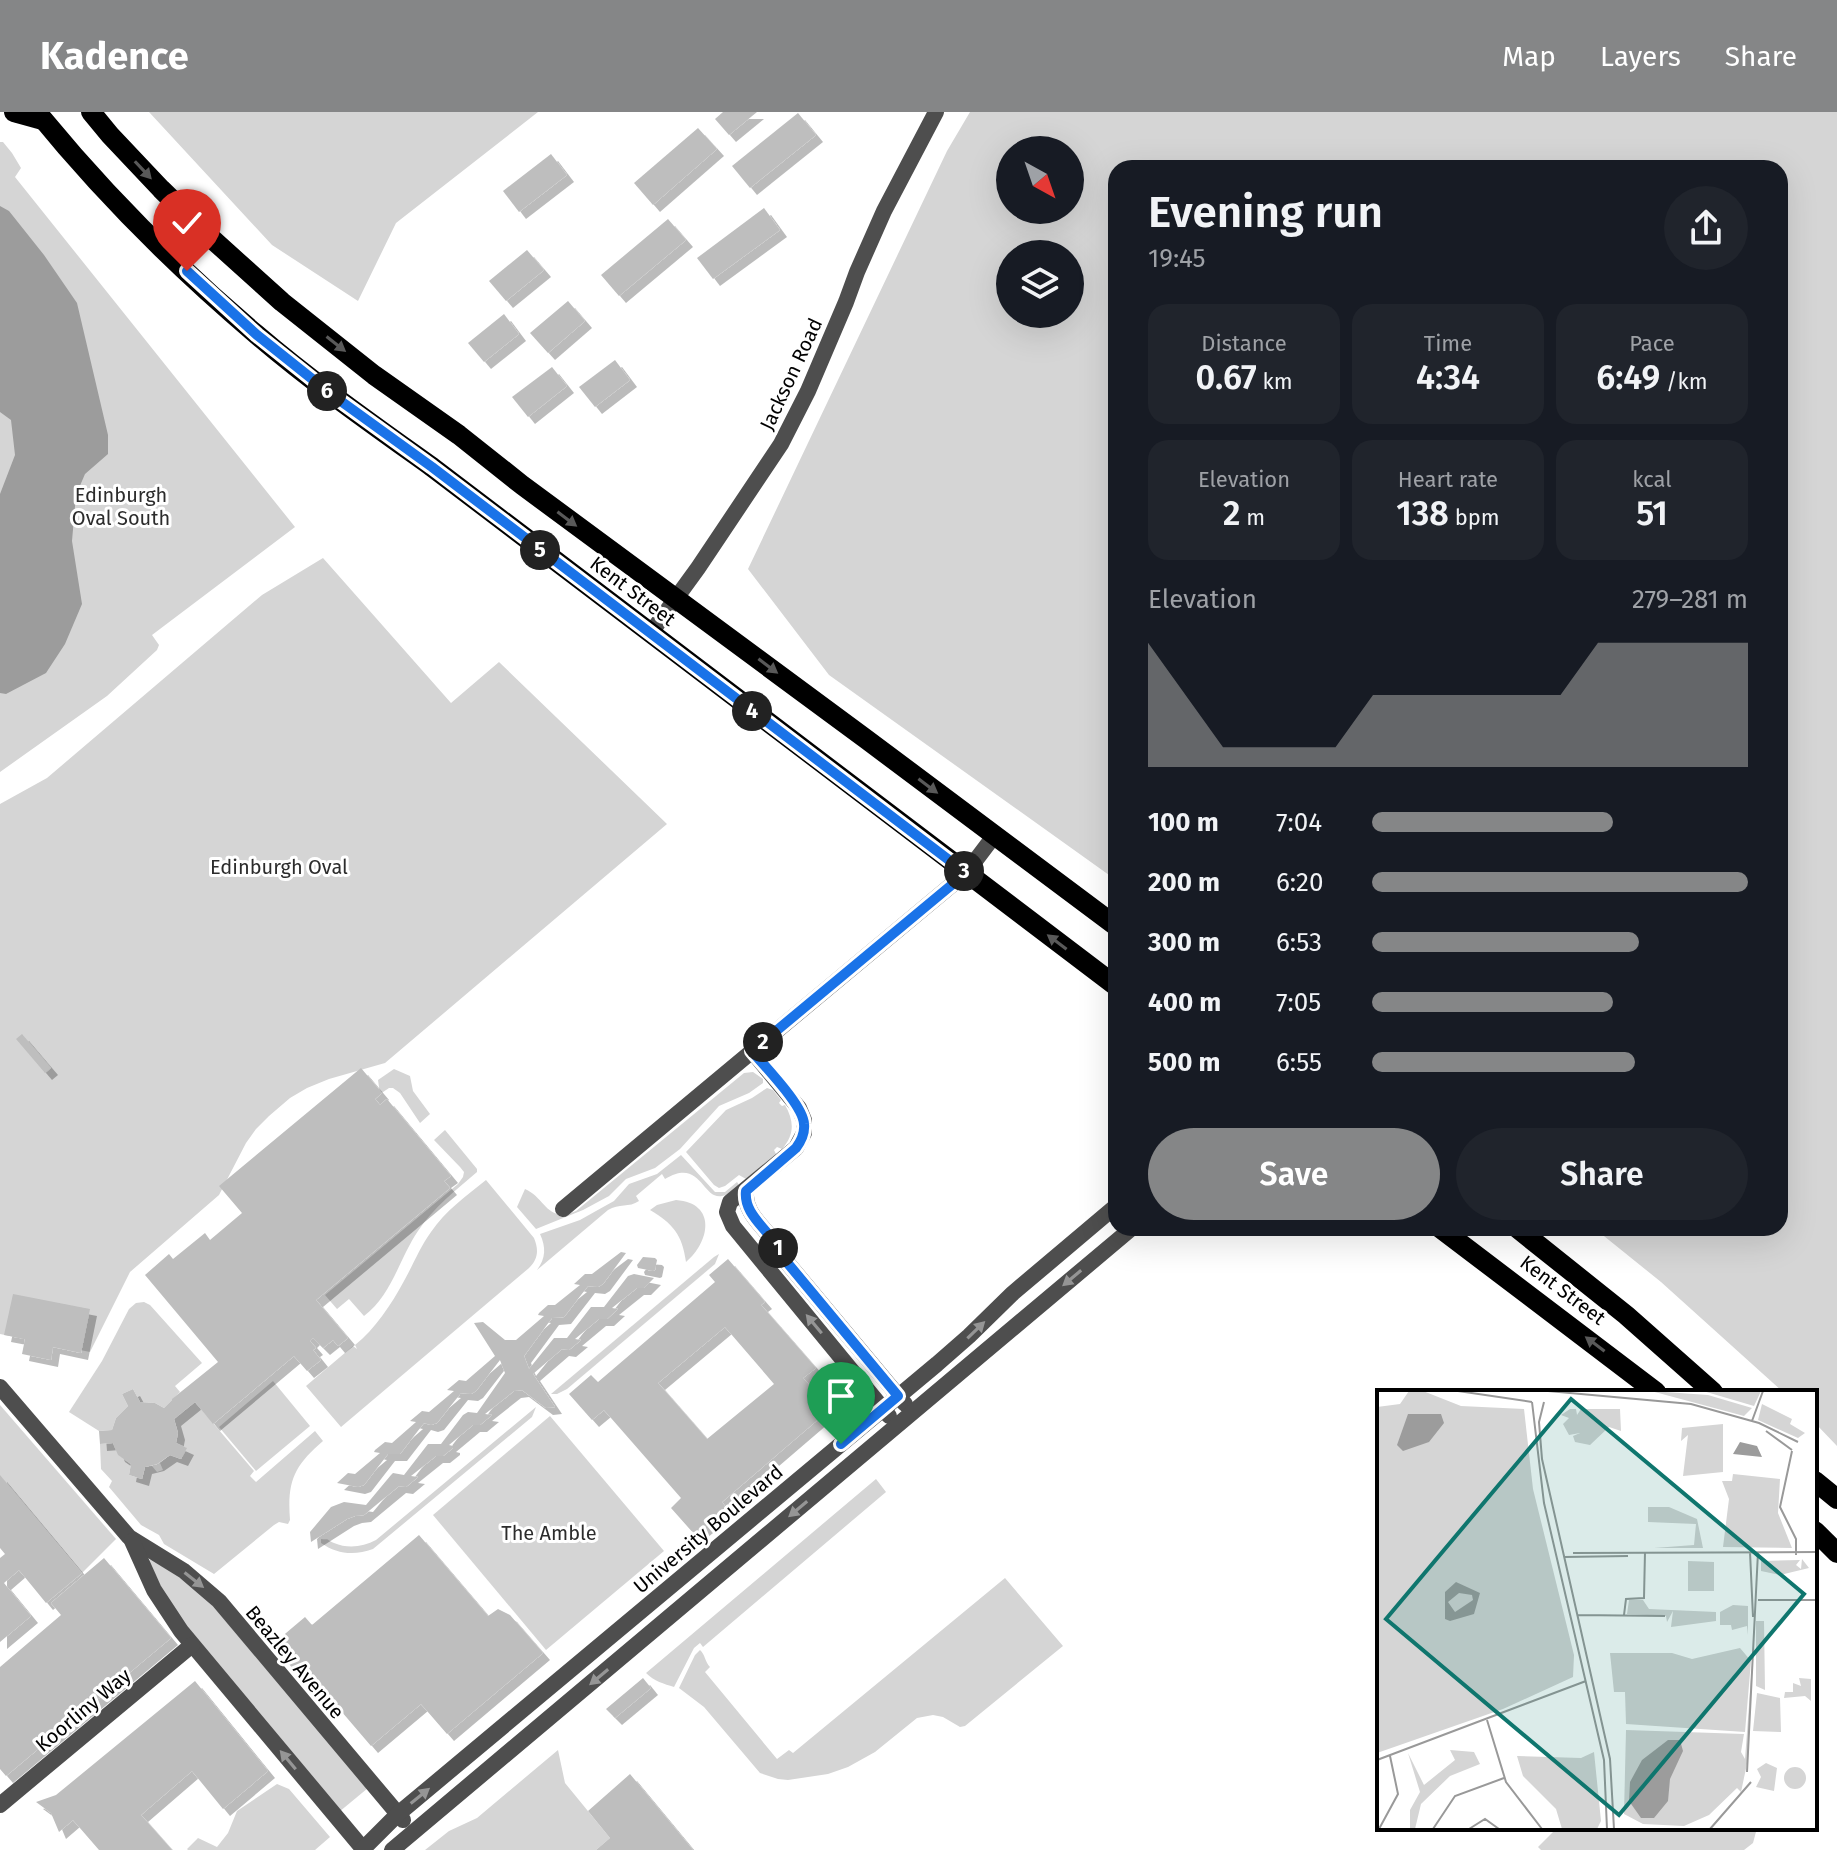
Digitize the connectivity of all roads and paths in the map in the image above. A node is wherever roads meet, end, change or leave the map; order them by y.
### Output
1 (14, 112) edge
2 (91, 112) edge
3 (936, 112) edge
4 (40, 116) edge
5 (676, 599) junction
6 (650, 634) junction
7 (994, 836) junction
8 (966, 873) junction
9 (1108, 920) edge
10 (1108, 980) edge
11 (752, 1051) junction
12 (746, 1191) junction
13 (563, 1209) dead end
14 (1108, 1213) edge
15 (1123, 1236) edge
16 (1451, 1236) edge
17 (1527, 1236) edge
18 (0, 1387) edge
19 (1653, 1390) edge
20 (1711, 1390) edge
21 (898, 1396) junction
22 (883, 1409) junction
23 (913, 1413) junction
24 (897, 1426) junction
25 (1817, 1483) edge
26 (1837, 1499) edge
27 (1817, 1533) edge
28 (129, 1537) junction
29 (1837, 1553) edge
30 (192, 1645) junction
31 (0, 1805) edge
32 (398, 1814) junction
33 (413, 1832) junction
34 (363, 1850) edge
35 (392, 1850) edge

1 - 4 main road
2 -> 5 main road, Kent Street
3 - 5 street, Jackson Road
4 - 6 main road, Kent Street
5 - 6 street, Jackson Road
5 -> 7 main road, Kent Street
6 - 8 main road, Kent Street
7 - 8 street
7 - 9 main road, Kent Street
10 -> 8 main road, Kent Street
8 - 11 street
11 - 12 street
11 - 13 street
12 - 21 street
22 -> 12 street
21 -> 14 street, University Boulevard
15 -> 23 street
19 -> 16 main road, Kent Street
17 - 20 main road, Kent Street
18 - 28 street, Beazley Avenue
21 - 22 street, University Boulevard
21 - 23 street
22 - 24 street
32 -> 22 street, University Boulevard
23 - 24 street
24 -> 33 street
25 - 26 main road
27 - 29 main road
28 - 30 street, Beazley Avenue
28 -> 32 street, Beazley Avenue
30 - 31 street, Koorliny Way
34 -> 30 street, Beazley Avenue
32 - 33 street, Beazley Avenue
32 - 34 street, University Boulevard
33 - 35 street

